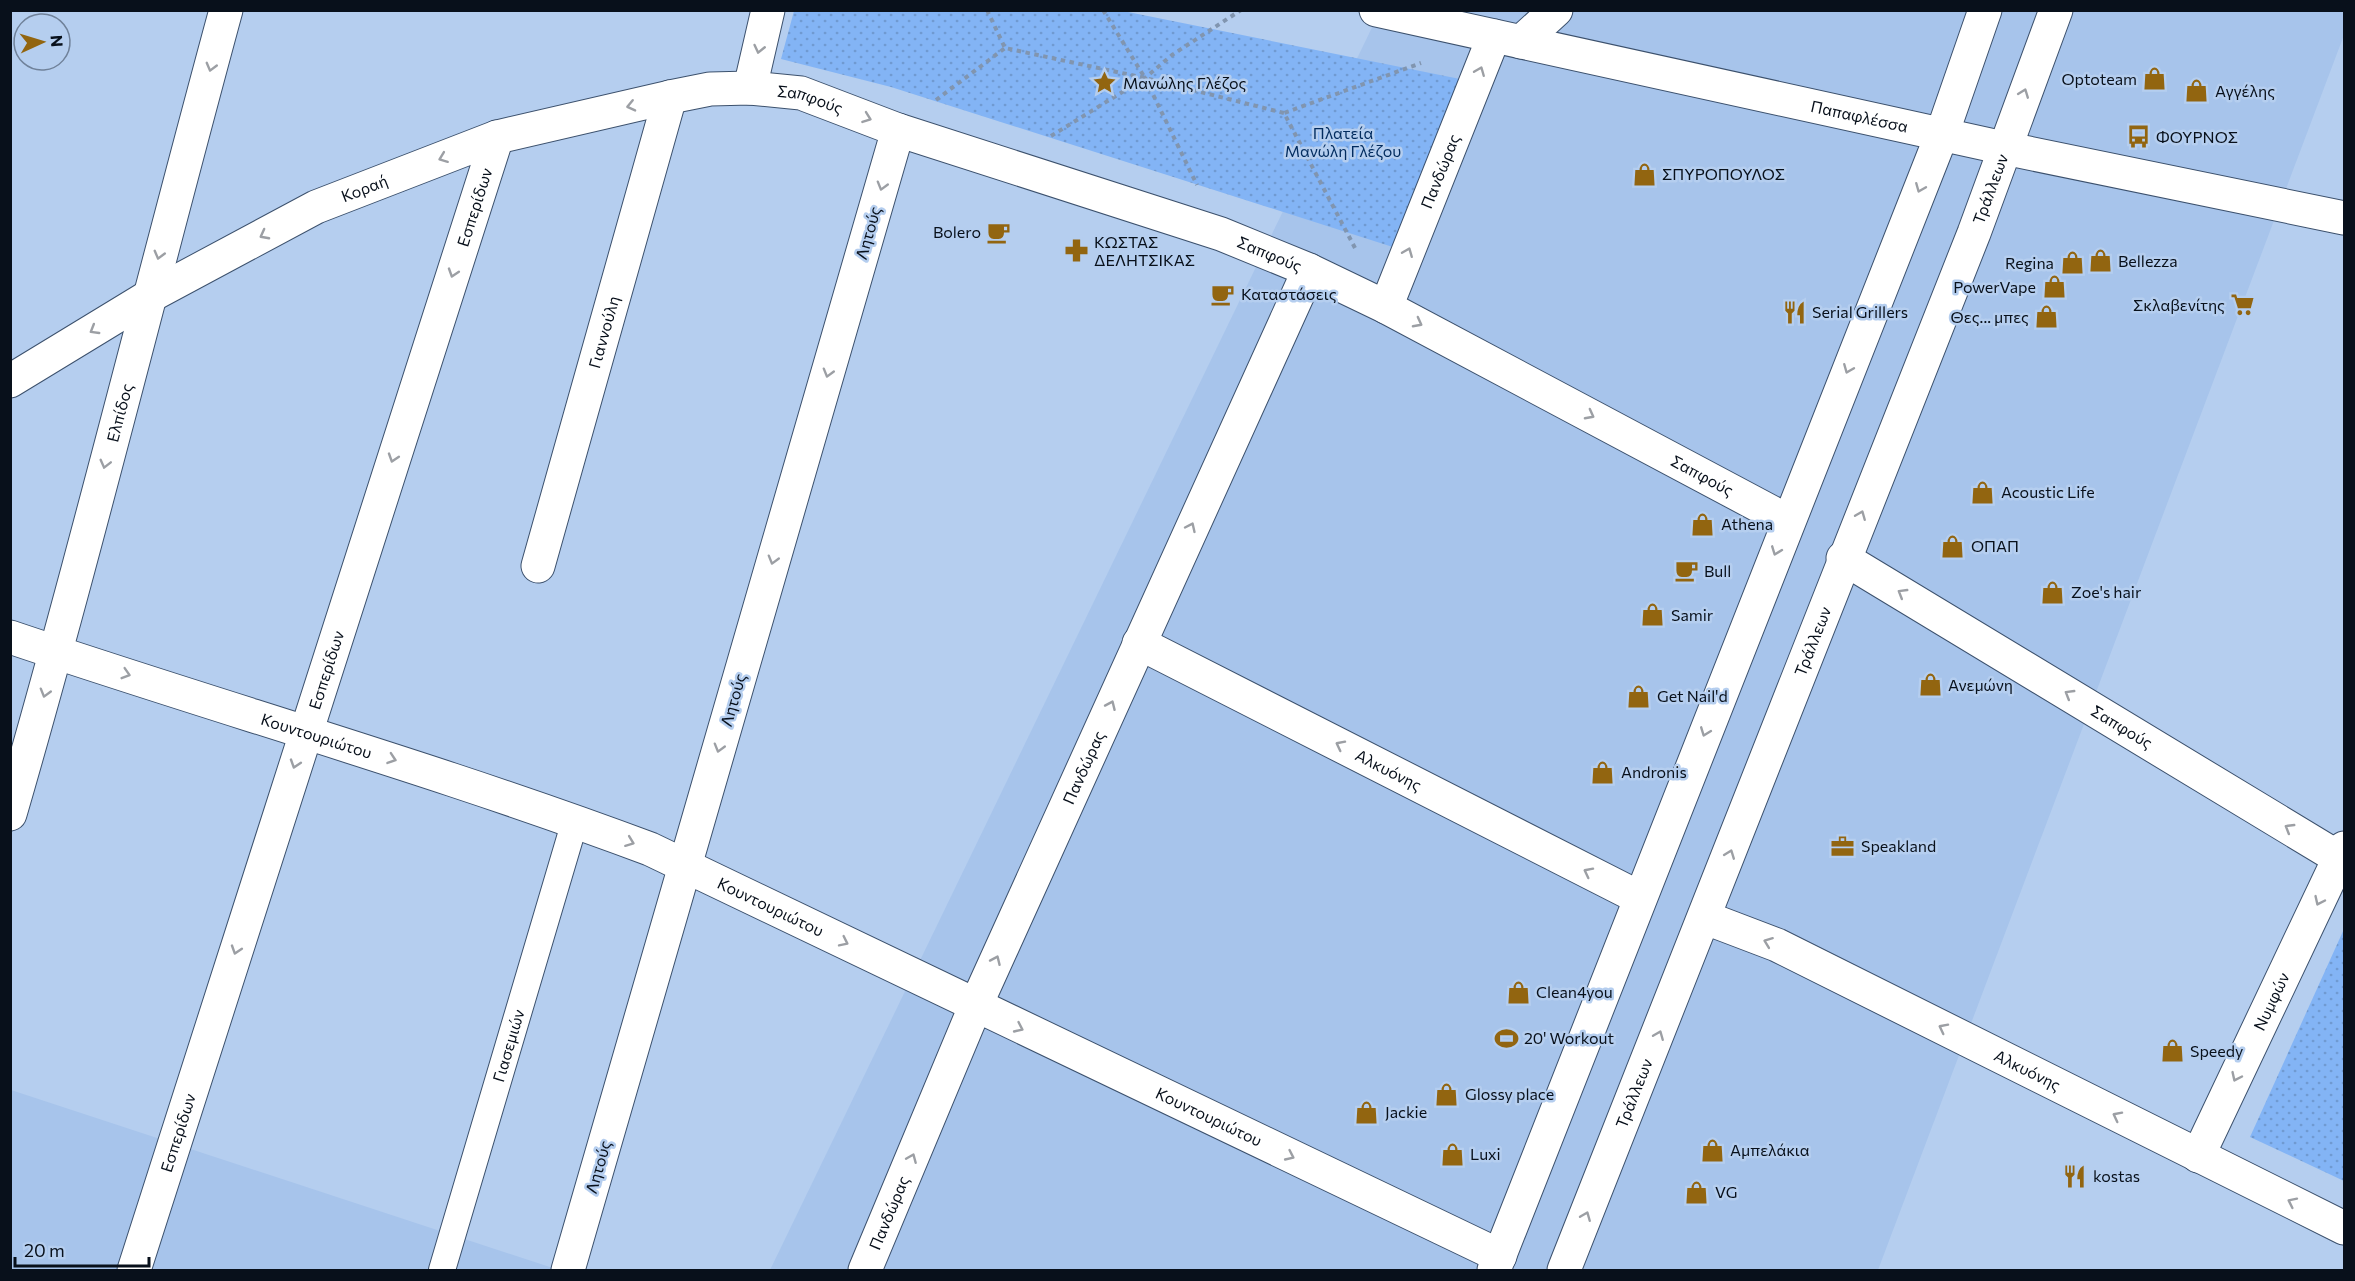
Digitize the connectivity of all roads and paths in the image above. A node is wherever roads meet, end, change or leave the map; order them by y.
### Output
1 (226, 10) edge
2 (768, 10) edge
3 (987, 10) edge
4 (1103, 10) edge
5 (1240, 10) edge
6 (1376, 10) edge
7 (1556, 10) edge
8 (1986, 10) edge
9 (2056, 10) edge
10 (1507, 39) junction
11 (1005, 48) junction
12 (1428, 60) dead end
13 (1145, 78) junction
14 (750, 88) junction
15 (670, 97) junction
16 (1284, 113) junction
17 (898, 130) junction
18 (1942, 134) junction
19 (497, 137) junction
20 (2004, 148) junction
21 (1003, 166) junction
22 (2344, 218) edge
23 (1221, 234) junction
24 (1309, 270) junction
25 (148, 297) junction
26 (1386, 307) junction
27 (10, 381) edge
28 (1788, 521) junction
29 (1843, 558) junction
30 (538, 566) dead end
31 (10, 637) edge
32 (1138, 643) junction
33 (57, 652) junction
34 (305, 730) junction
35 (10, 814) edge
36 (575, 821) junction
37 (2342, 853) edge
38 (685, 864) junction
39 (1640, 898) junction
40 (1706, 918) junction
41 (975, 1007) junction
42 (2198, 1156) junction
43 (2344, 1228) edge
44 (1497, 1263) edge
45 (134, 1270) edge
46 (442, 1270) edge
47 (568, 1270) edge
48 (865, 1270) edge
49 (1564, 1270) edge

1 -> 25 street, Ελπίδος
2 -> 14 street
3 - 11 path
4 - 13 path
5 - 13 path
6 - 10 street, Παπαφλέσσα
7 - 10 street
8 - 18 street
20 -> 9 street, Τράλλεων
10 - 18 street, Παπαφλέσσα
26 -> 10 street, Πανδώρας
11 - 13 path
11 - 17 path
12 - 16 path
13 - 16 path
13 - 21 path
13 - 23 path
14 - 15 street, Κοραή
14 -> 17 street, Σαπφούς
15 -> 19 street, Κοραή
15 - 30 street, Γιαννούλη
16 - 26 path
17 - 21 street, Σαπφούς
17 -> 38 street, Λητούς
18 - 20 street, Παπαφλέσσα
18 -> 28 street
19 -> 25 street, Κοραή
19 -> 34 street, Εσπερίδων
20 - 22 street, Παπαφλέσσα
29 -> 20 street, Τράλλεων
21 - 23 street, Σαπφούς
23 - 24 street, Σαπφούς
24 - 26 street, Σαπφούς
32 -> 24 street, Πανδώρας
25 -> 27 street, Κοραή
25 -> 33 street, Ελπίδος
26 -> 28 street, Σαπφούς
28 -> 39 street
37 -> 29 street, Σαπφούς
40 -> 29 street, Τράλλεων
31 - 33 street, Κουντουριώτου
39 -> 32 street, Αλκυόνης
41 -> 32 street, Πανδώρας
33 -> 34 street, Κουντουριώτου
33 -> 35 street, Ελπίδος
34 -> 36 street, Κουντουριώτου
34 -> 45 street, Εσπερίδων
36 -> 38 street, Κουντουριώτου
36 - 46 lane, Γιασεμιών
37 -> 42 street, Νυμφών
38 -> 41 street, Κουντουριώτου
38 - 47 street, Λητούς
39 - 44 street
42 -> 40 street, Αλκυόνης
49 -> 40 street, Τράλλεων
41 -> 44 street, Κουντουριώτου
48 -> 41 street, Πανδώρας
43 -> 42 street, Αλκυόνης

